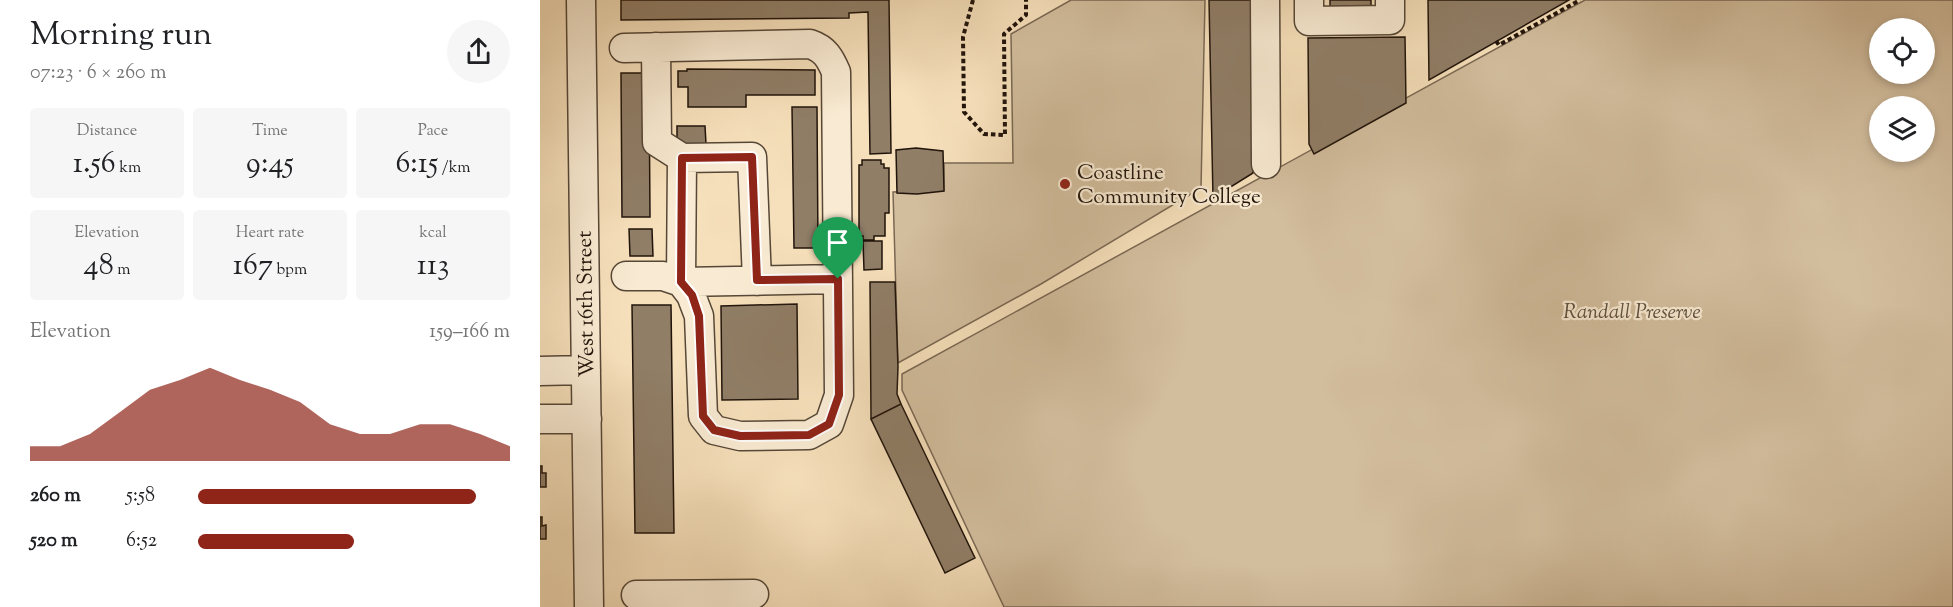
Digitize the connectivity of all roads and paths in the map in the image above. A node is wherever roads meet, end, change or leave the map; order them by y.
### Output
1 (581, 0) edge
2 (973, 0) edge
3 (1026, 0) edge
4 (1265, 0) edge
5 (1309, 0) edge
6 (1390, 0) edge
7 (1580, 0) edge
8 (1496, 41) dead end
9 (656, 47) junction
10 (624, 48) dead end
11 (682, 158) junction
12 (1266, 164) dead end
13 (626, 276) dead end
14 (838, 279) junction
15 (757, 280) junction
16 (681, 282) junction
17 (586, 370) junction
18 (540, 371) edge
19 (587, 418) junction
20 (540, 419) edge
21 (754, 594) dead end
22 (636, 595) dead end
23 (589, 607) edge

1 - 17 street, West 16th Street
2 - 3 path
4 - 12 street
5 - 6 street
7 - 8 path
9 - 10 street
9 - 11 street
9 - 14 street
11 - 15 street
11 - 16 street
13 - 16 street
14 - 15 street
14 - 16 street
15 - 16 street
17 - 18 street
17 - 19 street, West 16th Street
19 - 20 street
19 - 23 street, West 16th Street
21 - 22 street

